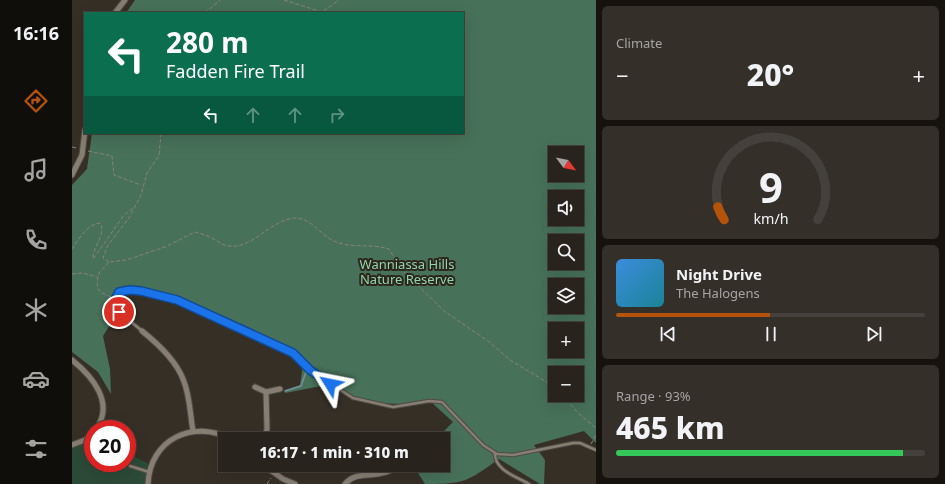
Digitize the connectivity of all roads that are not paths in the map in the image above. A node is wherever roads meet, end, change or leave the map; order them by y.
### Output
1 (125, 0) edge
2 (116, 12) edge
3 (85, 134) edge
4 (72, 175) edge
5 (142, 331) joint
6 (72, 360) edge
7 (255, 387) dead end
8 (280, 389) dead end
9 (266, 392) junction
10 (99, 420) edge
11 (193, 431) junction
12 (265, 432) edge
13 (218, 433) edge
14 (84, 440) edge
15 (72, 445) edge
16 (596, 450) edge
17 (495, 453) junction
18 (136, 468) edge
19 (149, 472) junction
20 (272, 472) edge
21 (384, 472) edge
22 (148, 484) edge
23 (295, 484) edge
24 (346, 484) edge
25 (529, 484) edge

1 - 2 street
3 - 4 street
5 - 11 street
5 - 17 lane
6 - 10 street
7 - 9 street
8 - 9 street
9 - 12 street
11 - 13 street
11 - 19 street
14 - 15 street
16 - 17 lane
17 - 25 lane
18 - 19 lane
19 - 22 street
20 - 23 street
21 - 24 street

